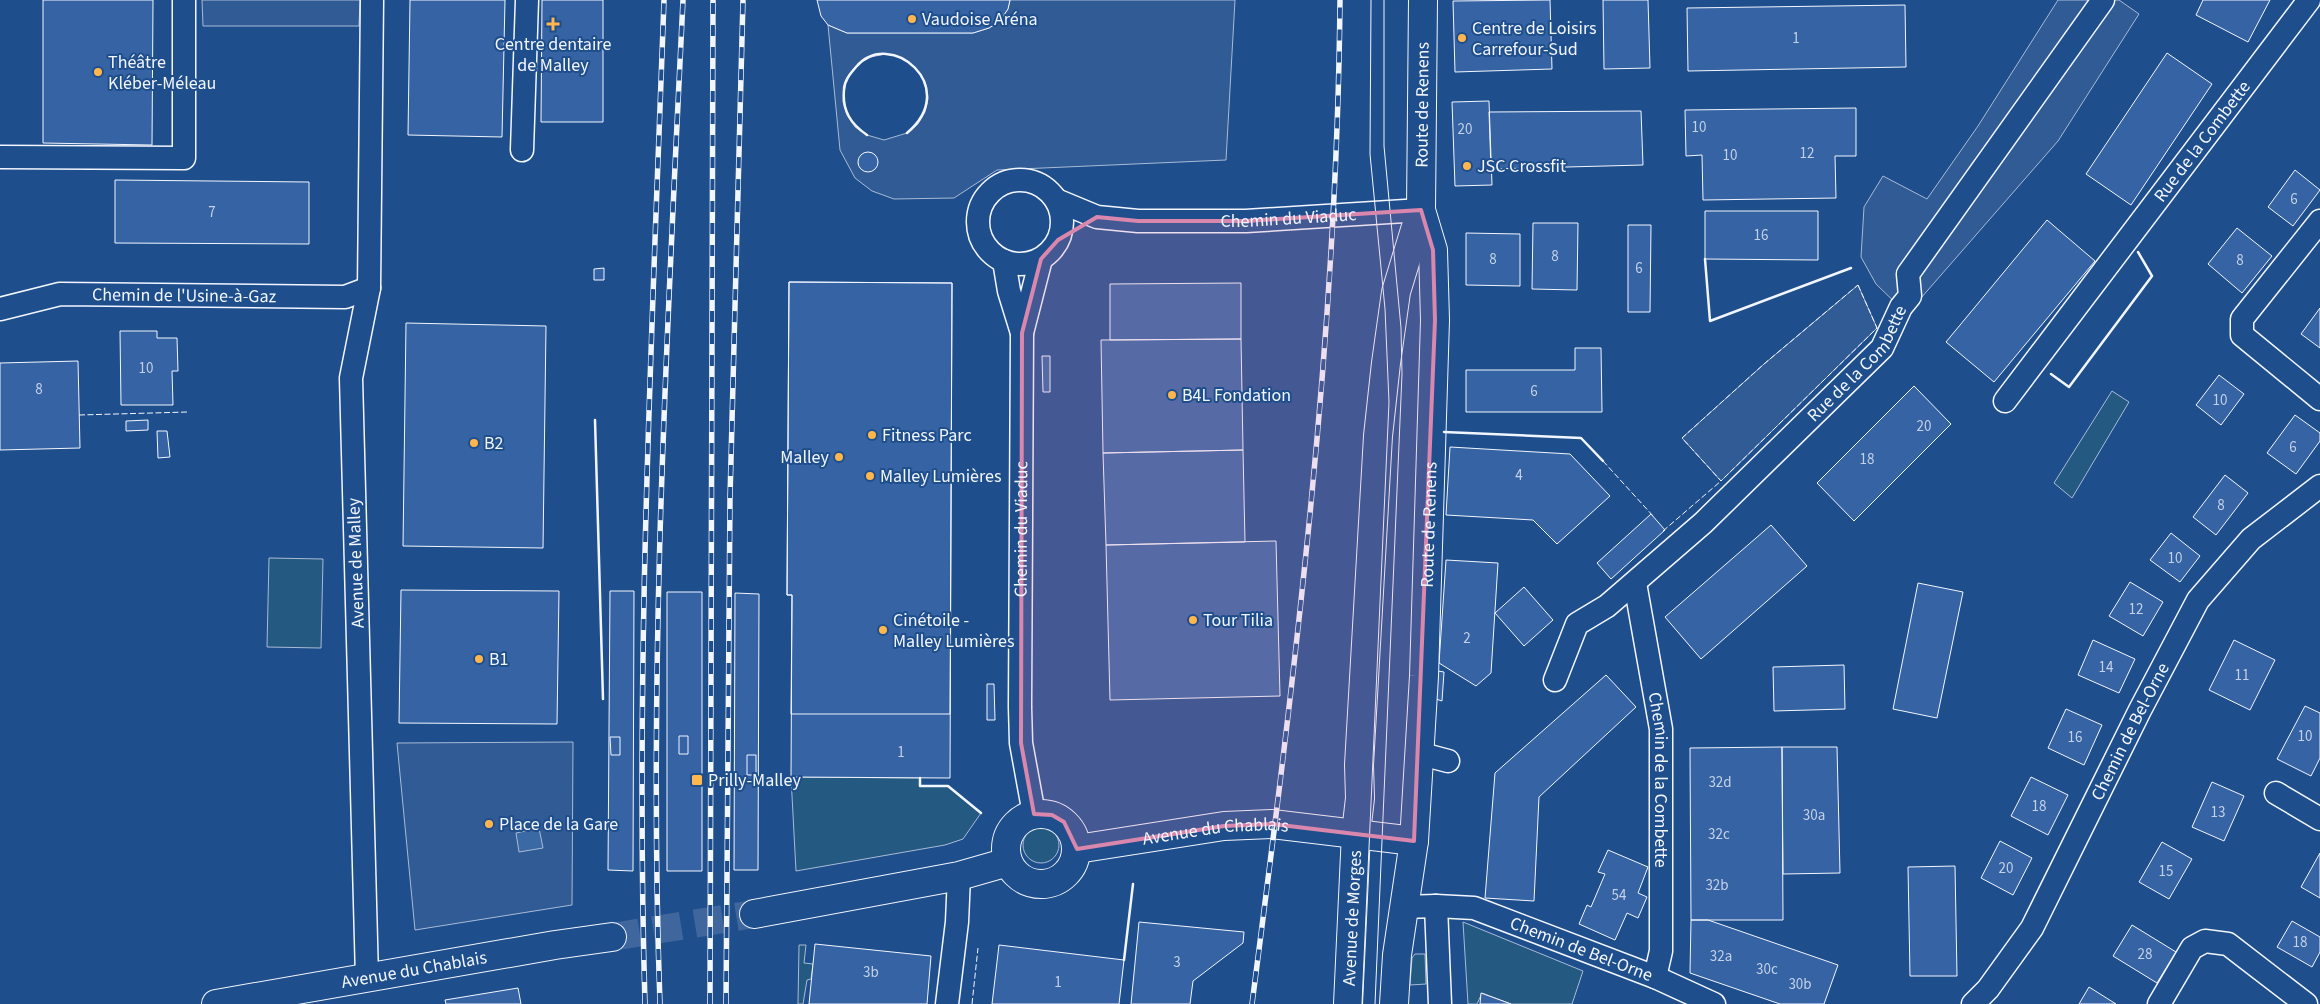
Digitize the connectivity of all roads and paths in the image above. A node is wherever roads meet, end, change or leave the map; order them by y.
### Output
1 (184, 0) edge
2 (527, 0) edge
3 (1424, 0) edge
4 (2103, 0) edge
5 (2310, 0) edge
6 (371, 150) junction
7 (522, 150) dead end
8 (0, 157) edge
9 (1056, 200) junction
10 (1421, 210) junction
11 (1097, 217) junction
12 (2320, 221) edge
13 (1058, 240) junction
14 (1041, 259) junction
15 (1004, 261) junction
16 (369, 288) junction
17 (0, 309) edge
18 (1022, 332) junction
19 (2320, 399) edge
20 (2005, 401) dead end
21 (2320, 486) edge
22 (1636, 583) junction
23 (1555, 680) dead end
24 (1418, 753) junction
25 (1448, 761) dead end
26 (2276, 793) dead end
27 (1034, 814) junction
28 (2320, 819) edge
29 (1356, 833) junction
30 (1414, 840) junction
31 (1077, 849) junction
32 (1008, 862) junction
33 (959, 876) junction
34 (1441, 906) junction
35 (1403, 908) junction
36 (754, 914) tunnel mouth
37 (612, 937) tunnel mouth
38 (1655, 977) junction
39 (367, 978) junction
40 (216, 1004) edge
41 (947, 1004) edge
42 (1348, 1004) edge
43 (1394, 1004) edge
44 (1440, 1004) edge
45 (1714, 1004) edge
46 (1973, 1004) edge
47 (2159, 1004) edge
48 (2306, 1004) edge

1 - 8 street
2 - 7 street
3 - 10 main road, Route de Renens
4 - 22 street, Rue de la Combette
5 - 20 street, Rue de la Combette
6 - 6 street, Avenue de Malley
6 - 16 street, Avenue de Malley
9 - 11 street, Chemin du Viaduc
9 - 13 street
9 - 15 street
10 - 11 street, Chemin du Viaduc
10 - 24 main road, Route de Renens
10 - 29 main road, Route de Renens
11 - 13 street
12 - 19 street
13 - 14 street
14 - 15 street
14 - 18 street, Chemin du Viaduc
15 - 18 street, Chemin du Viaduc
16 - 17 street, Chemin de l'Usine-à-Gaz
16 - 39 street, Avenue de Malley
18 - 27 street, Chemin du Viaduc
21 - 46 street, Chemin de Bel-Orne
22 - 23 street, Rue de la Combette
22 - 38 street, Chemin de la Combette
24 - 25 street
24 - 30 main road, Route de Renens
26 - 28 street
27 - 31 main road
27 - 32 main road
29 - 30 main road, Avenue du Chablais
29 - 31 main road, Avenue du Chablais
29 - 42 main road, Avenue de Morges
30 - 35 main road
31 - 32 main road
32 - 33 main road
33 - 36 main road
33 - 41 street
34 - 35 street, Chemin de Bel-Orne
34 - 38 street, Chemin de Bel-Orne
34 - 44 street
35 - 43 main road
37 - 39 main road, Avenue du Chablais
38 - 45 street, Chemin de Bel-Orne
39 - 40 main road, Avenue du Chablais
47 - 48 street

